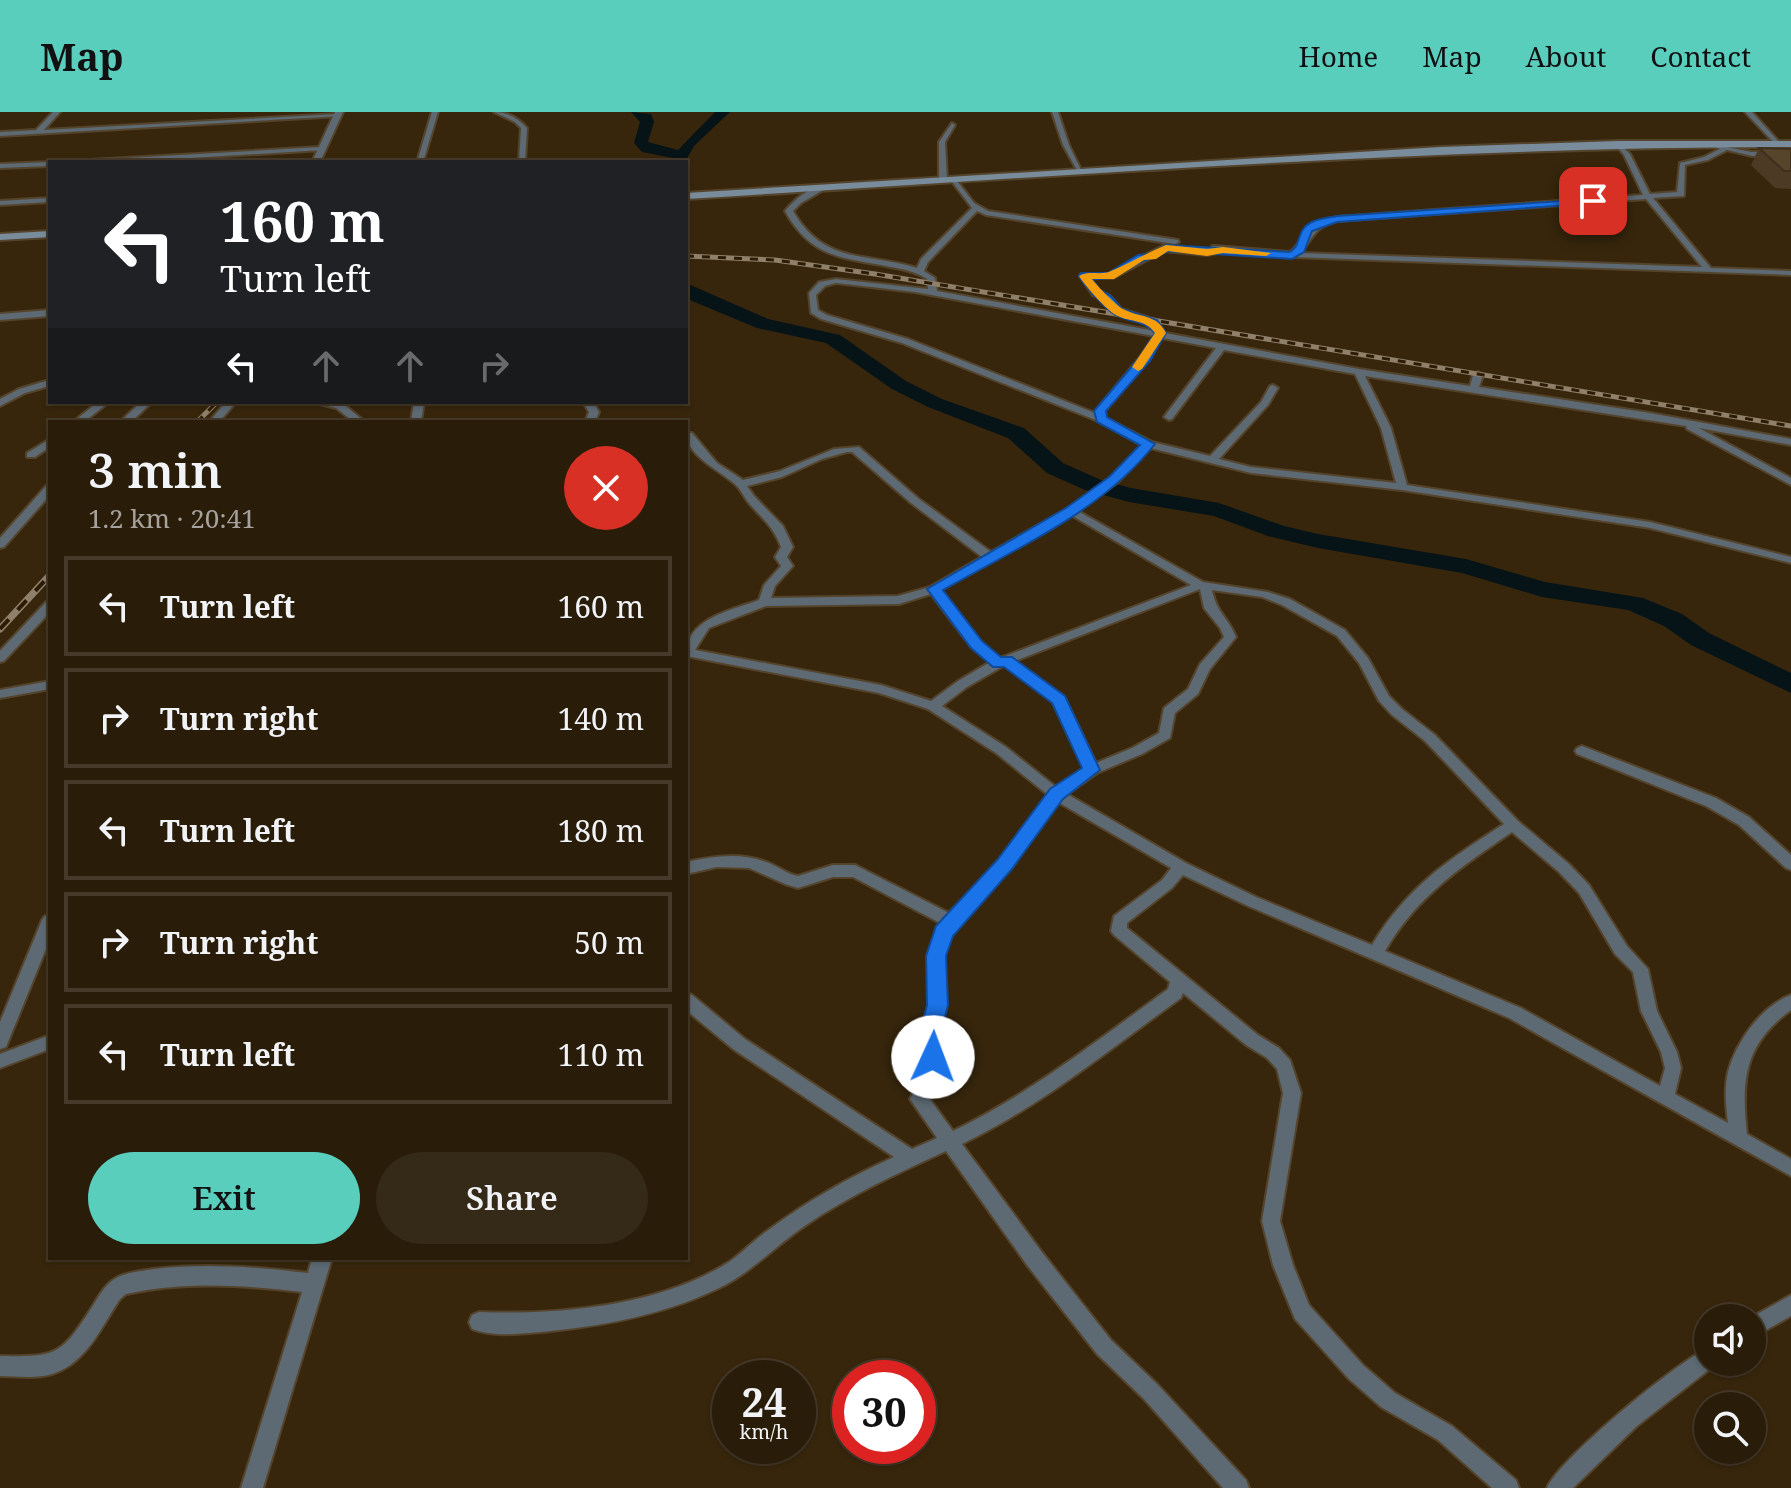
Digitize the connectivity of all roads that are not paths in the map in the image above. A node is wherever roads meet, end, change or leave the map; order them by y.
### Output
1 (57, 112) edge
2 (241, 112) edge
3 (435, 112) edge
4 (497, 112) edge
5 (1055, 112) edge
6 (1748, 112) edge
7 (339, 114) edge
8 (236, 120) junction
9 (952, 125) dead end
10 (38, 132) junction
11 (0, 134) edge
12 (1705, 143) junction
13 (1618, 144) junction
14 (1778, 144) junction
15 (1791, 144) edge
16 (1726, 148) junction
17 (321, 149) junction
18 (1791, 153) edge
19 (144, 160) edge
20 (317, 160) edge
21 (421, 160) edge
22 (522, 160) edge
23 (48, 164) edge
24 (0, 166) edge
25 (1080, 171) junction
26 (948, 179) junction
27 (822, 187) junction
28 (688, 196) edge
29 (1648, 197) junction
30 (48, 200) edge
31 (0, 203) edge
32 (976, 208) junction
33 (48, 234) edge
34 (0, 237) edge
35 (1223, 250) junction
36 (1292, 255) junction
37 (920, 271) junction
38 (1709, 271) junction
39 (1791, 273) edge
40 (933, 292) junction
41 (48, 313) edge
42 (0, 317) edge
43 (1161, 333) junction
44 (1223, 345) junction
45 (1359, 372) junction
46 (1478, 375) dead end
47 (46, 381) edge
48 (1273, 388) dead end
49 (1474, 390) junction
50 (0, 403) edge
51 (101, 404) edge
52 (145, 404) edge
53 (229, 404) edge
54 (332, 404) edge
55 (1169, 417) dead end
56 (1101, 419) junction
57 (81, 420) edge
58 (127, 420) edge
59 (216, 420) edge
60 (358, 420) edge
61 (1679, 421) junction
62 (688, 435) dead end
63 (1791, 442) edge
64 (48, 443) edge
65 (1148, 444) junction
66 (31, 455) dead end
67 (1213, 459) junction
68 (1791, 482) edge
69 (741, 484) junction
70 (1402, 487) junction
71 (48, 490) edge
72 (1071, 511) junction
73 (0, 545) edge
74 (990, 557) junction
75 (1791, 560) edge
76 (1203, 587) junction
77 (934, 589) junction
78 (764, 602) junction
79 (48, 607) edge
80 (688, 650) edge
81 (688, 652) edge
82 (0, 658) edge
83 (1002, 662) junction
84 (48, 685) edge
85 (0, 694) edge
86 (933, 706) junction
87 (1582, 751) dead end
88 (1092, 770) junction
89 (1056, 794) junction
90 (1513, 825) junction
91 (1791, 864) edge
92 (1181, 867) junction
93 (688, 868) edge
94 (952, 922) junction
95 (48, 925) edge
96 (1375, 954) junction
97 (1179, 980) junction
98 (688, 1002) edge
99 (1791, 1002) edge
100 (0, 1042) edge
101 (48, 1043) edge
102 (0, 1061) edge
103 (1666, 1097) junction
104 (1738, 1137) junction
105 (951, 1140) junction
106 (909, 1157) junction
107 (1791, 1168) edge
108 (321, 1260) edge
109 (315, 1284) junction
110 (1791, 1305) edge
111 (1766, 1320) edge
112 (479, 1322) dead end
113 (0, 1366) edge
114 (1694, 1368) edge
115 (252, 1488) edge
116 (1238, 1488) edge
117 (1508, 1488) edge
118 (1558, 1488) edge

1 - 10 street
2 - 8 street
3 - 21 street
4 - 22 street
5 - 25 street
6 - 14 street
7 - 8 street
7 - 17 street
8 - 10 street
9 - 26 street
10 - 11 street
12 - 13 main road
12 - 14 main road
12 - 16 street
13 - 25 main road
13 - 29 street
14 - 15 main road
16 - 18 street
16 - 29 street
17 - 19 street
17 - 20 street
23 - 24 street
25 - 26 main road
26 - 27 main road
26 - 32 street
27 - 28 main road
27 - 37 street
29 - 36 street
29 - 38 street
30 - 31 street
32 - 35 street
32 - 37 street
33 - 34 main road
35 - 36 street
35 - 43 street
36 - 38 street
37 - 40 street
38 - 39 street
40 - 43 street
40 - 56 street
41 - 42 street
43 - 44 street
43 - 56 street
44 - 45 street
44 - 55 street
45 - 49 street
45 - 70 street
46 - 49 street
47 - 50 street
48 - 67 street
49 - 61 street
51 - 57 street
52 - 58 street
53 - 59 street
54 - 60 street
56 - 65 street
61 - 63 street
61 - 68 street
62 - 69 street
64 - 66 street
65 - 67 street
65 - 72 street
67 - 70 street
69 - 74 street
69 - 78 street
70 - 75 street
71 - 73 street
72 - 74 street
72 - 76 street
74 - 77 street
76 - 83 street
76 - 88 street
76 - 90 street
77 - 78 street
77 - 83 street
78 - 80 street
79 - 82 street
81 - 86 street
83 - 86 street
83 - 88 street
84 - 85 street
86 - 89 street
87 - 91 street
88 - 89 street
89 - 92 street
89 - 94 street
90 - 96 street
90 - 103 street
92 - 96 street
92 - 97 street
93 - 94 street
94 - 105 street
95 - 100 street
96 - 103 street
97 - 105 street
97 - 117 street
98 - 106 street
99 - 104 street
101 - 102 street
103 - 104 street
104 - 107 street
105 - 106 street
105 - 116 street
106 - 112 street
108 - 109 street
109 - 113 street
109 - 115 street
110 - 111 street
114 - 118 street

